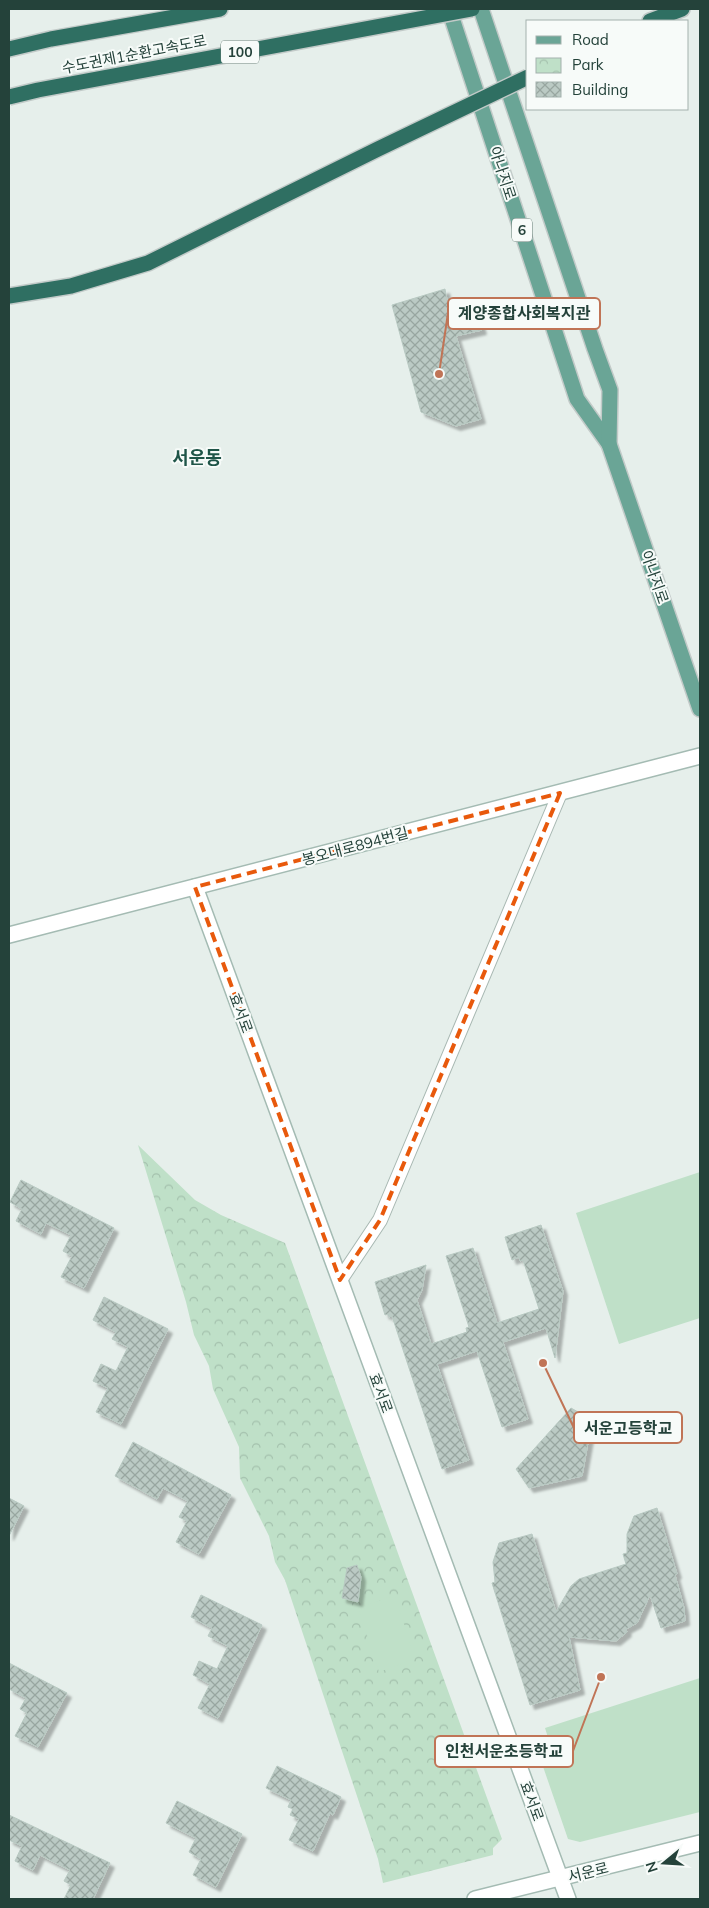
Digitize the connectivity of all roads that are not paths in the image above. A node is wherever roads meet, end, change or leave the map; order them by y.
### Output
1 (220, 9) edge
2 (449, 9) edge
3 (472, 9) edge
4 (481, 9) edge
5 (682, 9) edge
6 (653, 20) edge
7 (9, 50) edge
8 (526, 78) edge
9 (9, 97) edge
10 (9, 296) edge
11 (610, 444) junction
12 (700, 709) edge
13 (700, 756) edge
14 (560, 793) junction
15 (195, 887) junction
16 (9, 935) edge
17 (340, 1280) junction
18 (700, 1843) edge
19 (560, 1879) junction
20 (475, 1899) edge
21 (568, 1899) edge

1 - 7 highway, 수도권제1순환고속도로
2 - 11 main road, 아나지로 / 6
3 - 9 highway, 수도권제1순환고속도로 / 100, bridge
4 - 11 main road, 아나지로 / 6
5 - 6 highway
8 - 10 highway, bridge
11 - 12 main road, 아나지로 / 6
13 - 14 street, 봉오대로894번길
14 - 15 street, 봉오대로894번길
14 - 17 street
15 - 16 street, 봉오대로894번길
15 - 17 street, 효서로
17 - 19 street, 효서로
18 - 19 street, 서운로
19 - 20 street, 서운로
19 - 21 street, 효서로

